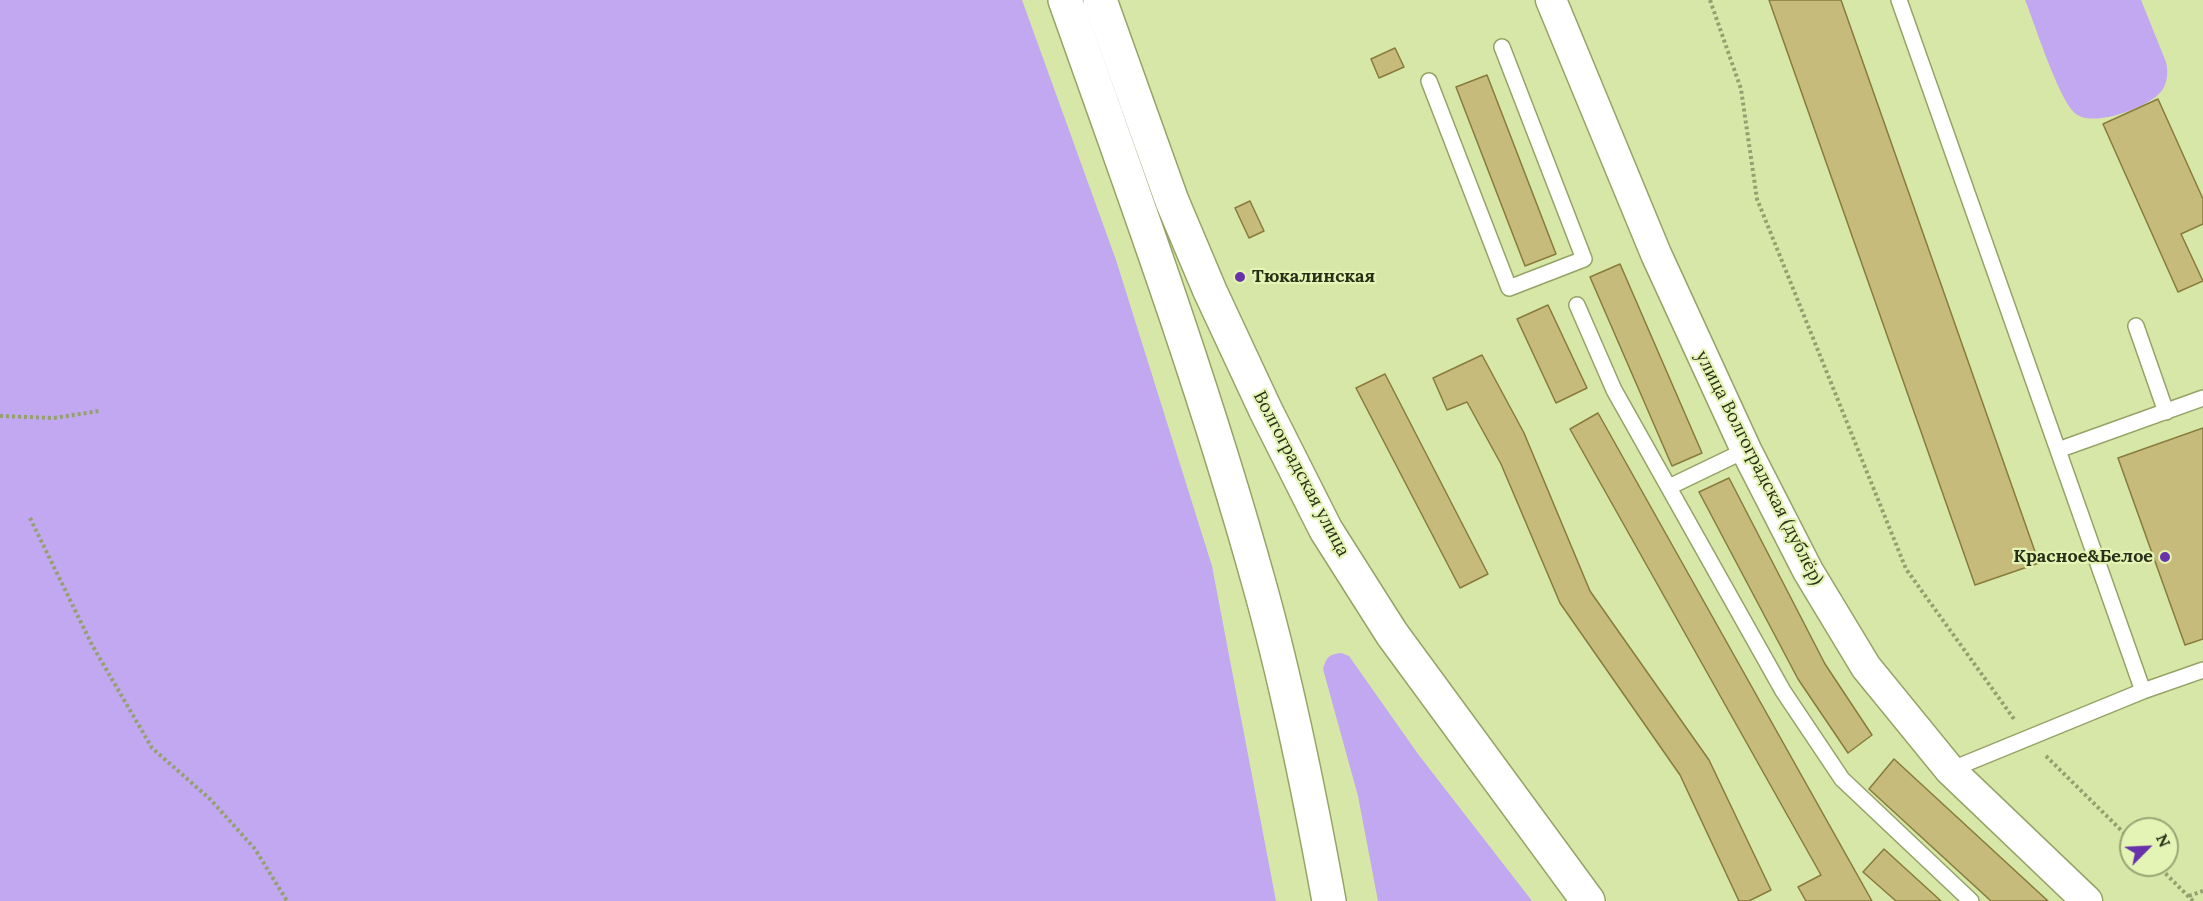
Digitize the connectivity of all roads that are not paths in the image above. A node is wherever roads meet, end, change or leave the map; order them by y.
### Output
1 (1065, 0) edge
2 (1100, 0) edge
3 (1551, 0) edge
4 (1899, 0) edge
5 (1502, 47) dead end
6 (1429, 81) dead end
7 (1577, 305) dead end
8 (2136, 326) dead end
9 (2203, 398) edge
10 (2166, 411) junction
11 (1746, 450) junction
12 (2058, 450) junction
13 (1668, 487) junction
14 (2203, 670) edge
15 (2144, 691) junction
16 (1950, 770) junction
17 (1329, 901) edge
18 (1588, 901) edge
19 (1971, 901) edge
20 (2087, 901) edge

1 - 17 main road
2 - 18 main road, Волгоградская улица
3 - 11 street, улица Волгоградская (дублёр)
4 - 12 lane
5 - 6 lane
7 - 13 lane
8 - 10 lane
9 - 10 lane
10 - 12 lane
11 - 13 lane
11 - 16 street, улица Волгоградская (дублёр)
12 - 15 lane
13 - 19 lane
14 - 15 lane
15 - 16 lane
16 - 20 street, улица Волгоградская (дублёр)

